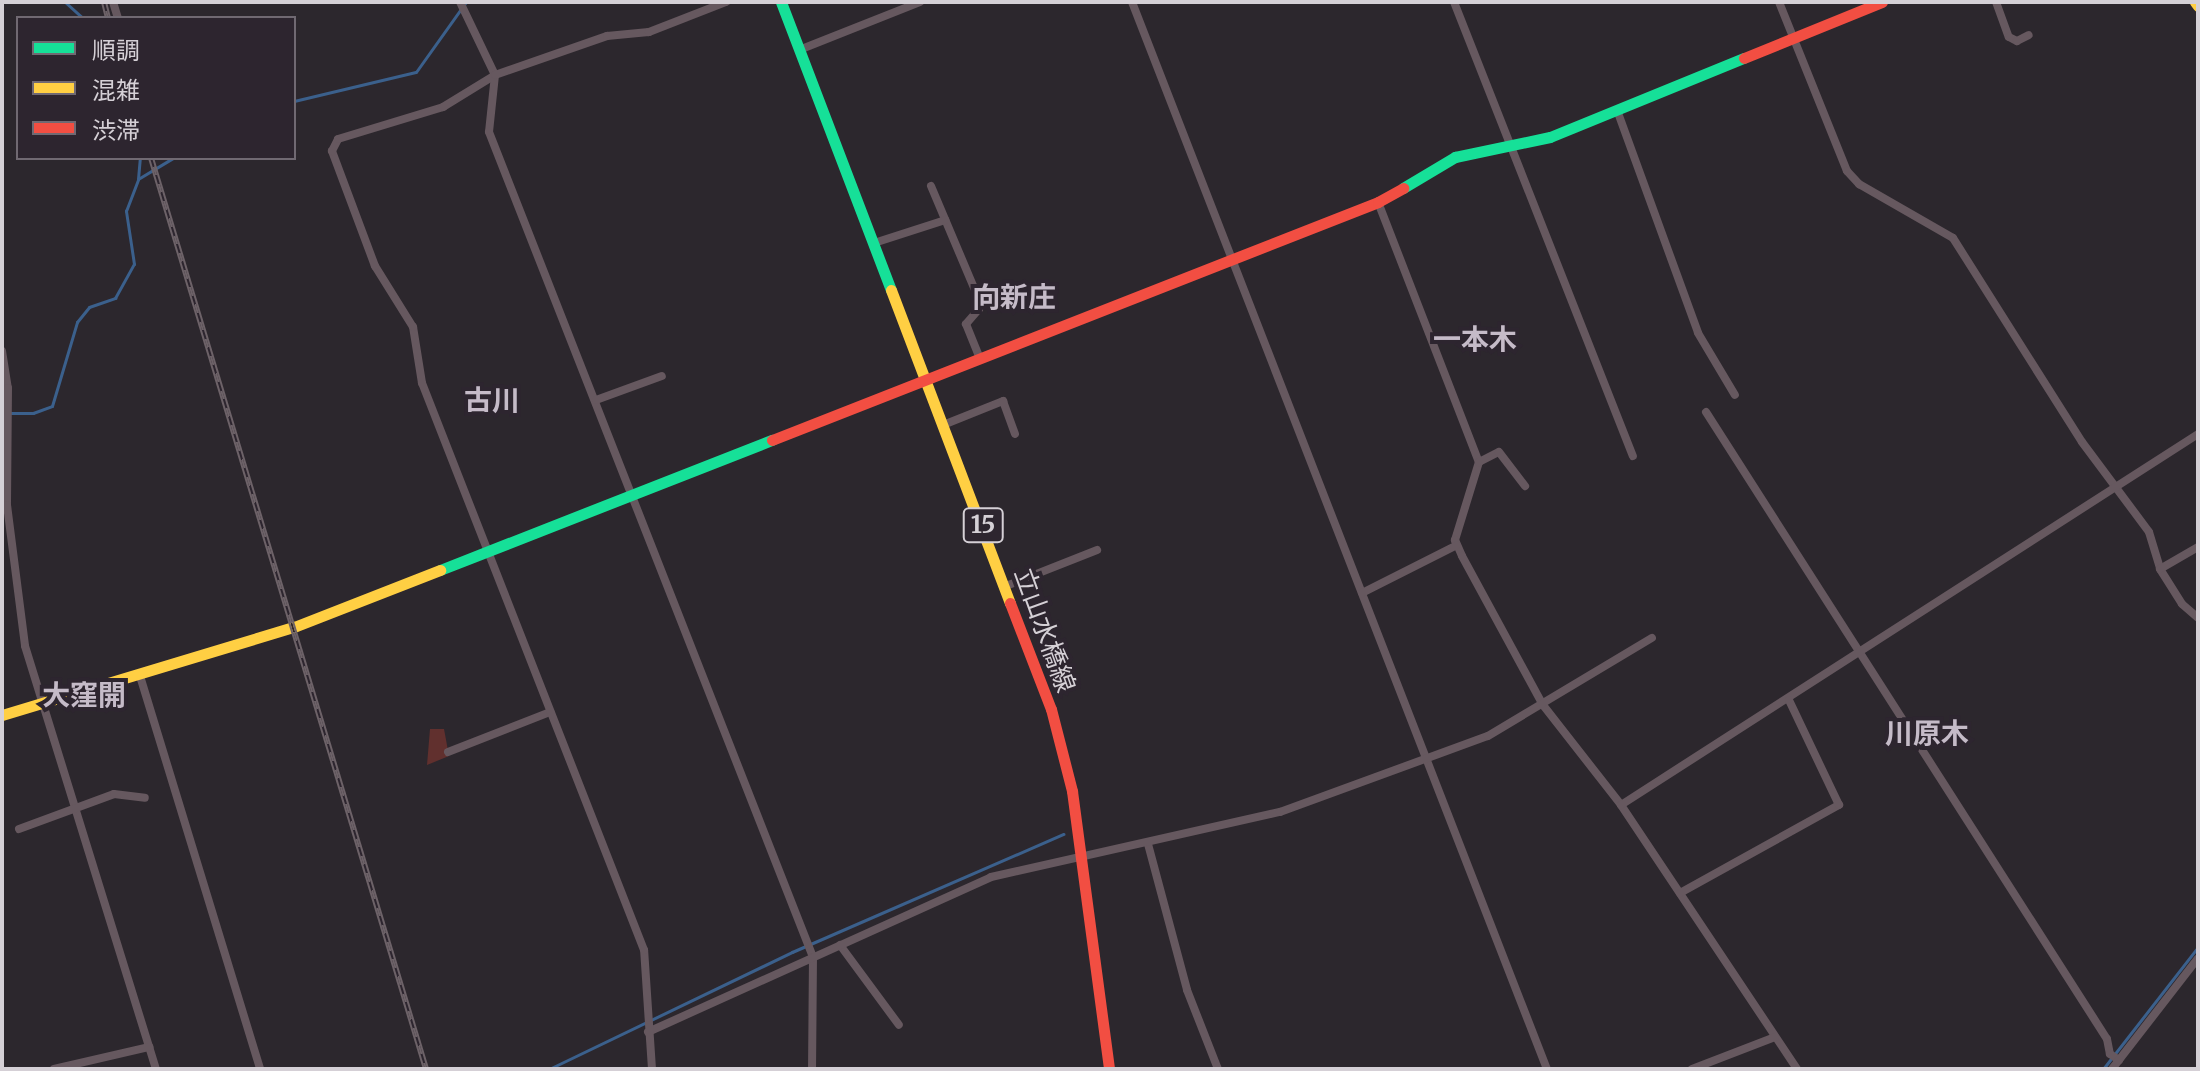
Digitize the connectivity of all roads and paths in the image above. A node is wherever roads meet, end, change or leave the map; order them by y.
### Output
1 (460, 2) edge
2 (726, 2) edge
3 (781, 2) edge
4 (920, 2) edge
5 (1132, 2) edge
6 (1454, 2) edge
7 (1779, 2) edge
8 (1882, 2) edge
9 (1996, 2) edge
10 (2029, 35) dead end
11 (1792, 37) junction
12 (799, 50) junction
13 (495, 75) junction
14 (1617, 110) junction
15 (1512, 148) junction
16 (931, 186) dead end
17 (1378, 202) junction
18 (945, 220) junction
19 (874, 243) junction
20 (1231, 257) junction
21 (2, 351) edge
22 (980, 359) junction
23 (662, 376) dead end
24 (926, 380) junction
25 (5, 388) edge
26 (1735, 395) dead end
27 (596, 400) junction
28 (1706, 412) dead end
29 (943, 425) junction
30 (1015, 434) dead end
31 (2198, 434) edge
32 (1633, 456) dead end
33 (1479, 462) junction
34 (1525, 486) dead end
35 (2119, 487) junction
36 (633, 494) junction
37 (1457, 545) junction
38 (2198, 547) edge
39 (1097, 550) dead end
40 (488, 551) junction
41 (2160, 569) junction
42 (1006, 586) junction
43 (1362, 593) junction
44 (2198, 618) edge
45 (1652, 638) dead end
46 (1860, 655) junction
47 (140, 676) junction
48 (1789, 700) junction
49 (1543, 705) junction
50 (41, 706) junction
51 (550, 712) junction
52 (2, 715) edge
53 (448, 752) dead end
54 (1426, 760) junction
55 (145, 798) dead end
56 (1621, 805) junction
57 (75, 813) junction
58 (19, 829) dead end
59 (1148, 844) junction
60 (1082, 860) junction
61 (1680, 893) junction
62 (840, 945) junction
63 (813, 957) junction
64 (2197, 963) edge
65 (899, 1025) dead end
66 (648, 1032) junction
67 (1775, 1037) junction
68 (149, 1047) junction
69 (2119, 1060) junction
70 (54, 1069) edge
71 (156, 1069) edge
72 (260, 1069) edge
73 (652, 1069) edge
74 (812, 1069) edge
75 (1109, 1069) edge
76 (1218, 1069) edge
77 (1547, 1069) edge
78 (1692, 1069) edge
79 (1797, 1069) edge
80 (2112, 1069) edge

1 - 13 street
2 - 13 street
3 - 12 street, 立山水橋線 / 15
4 - 12 street
5 - 20 street
6 - 15 street
7 - 11 street
8 - 11 street
9 - 10 street
11 - 14 street
11 - 35 street
12 - 19 street, 立山水橋線 / 15
13 - 27 street
13 - 40 street
14 - 15 street
14 - 26 street
15 - 17 street
15 - 32 street
16 - 18 street
17 - 20 street
17 - 33 street
18 - 19 street
18 - 22 street
19 - 24 street, 立山水橋線 / 15
20 - 22 street
20 - 43 street
21 - 25 street
22 - 24 street
23 - 27 street
24 - 29 street, 立山水橋線 / 15
24 - 36 street
25 - 50 street
27 - 36 street
28 - 46 street
29 - 30 street
29 - 42 street, 立山水橋線 / 15
31 - 35 street
33 - 34 street
33 - 37 street
35 - 41 street
35 - 46 street
36 - 40 street
36 - 63 street
37 - 43 street
37 - 49 street
38 - 41 street
39 - 42 street
40 - 47 street
40 - 51 street
41 - 44 street
42 - 60 street, 立山水橋線 / 15
43 - 54 street
45 - 49 street
46 - 48 street
46 - 69 street
47 - 50 street
47 - 72 street
48 - 56 street
48 - 61 street
49 - 54 street
49 - 56 street
50 - 52 street
50 - 57 street
51 - 53 street
51 - 66 street
54 - 59 street
54 - 77 street
55 - 57 street
56 - 61 street
57 - 58 street
57 - 68 street
59 - 60 street
59 - 76 street
60 - 62 street
60 - 75 street, 立山水橋線 / 15
61 - 67 street
62 - 63 street
62 - 65 street
63 - 66 street
63 - 74 street
64 - 69 street
66 - 73 street
67 - 78 street
67 - 79 street
68 - 70 street
68 - 71 street
69 - 80 street

